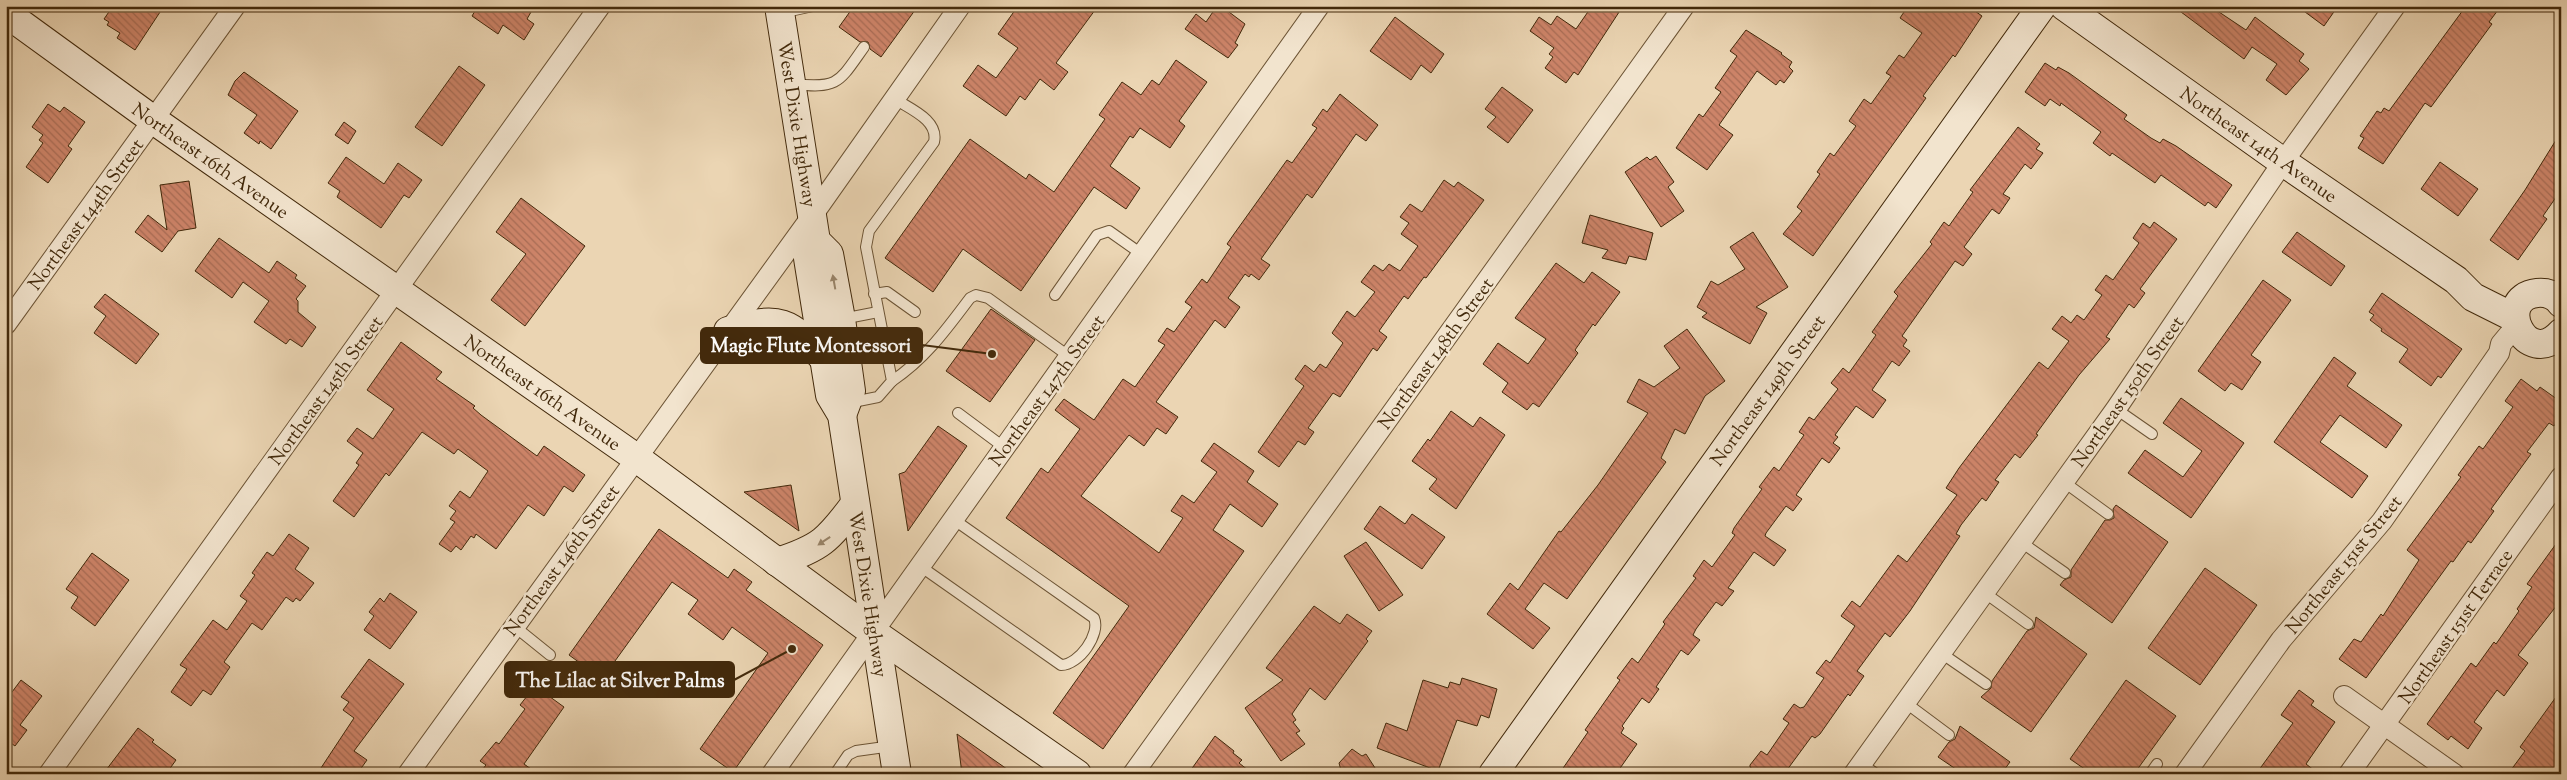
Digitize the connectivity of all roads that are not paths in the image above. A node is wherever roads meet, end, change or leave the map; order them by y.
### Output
1 (235, 6) edge
2 (600, 6) edge
3 (813, 6) edge
4 (960, 6) edge
5 (1320, 6) edge
6 (1684, 6) edge
7 (2042, 6) edge
8 (2064, 6) edge
9 (2395, 6) edge
10 (779, 10) edge
11 (6, 13) edge
12 (864, 47) dead end
13 (790, 84) junction
14 (895, 99) junction
15 (152, 120) junction
16 (2283, 162) junction
17 (814, 228) junction
18 (1143, 255) junction
19 (398, 289) junction
20 (874, 294) junction
21 (1055, 295) dead end
22 (878, 312) junction
23 (915, 312) dead end
24 (841, 319) junction
25 (2542, 319) edge
26 (6, 324) edge
27 (728, 331) junction
28 (1070, 357) junction
29 (825, 360) junction
30 (892, 381) junction
31 (2116, 409) junction
32 (844, 410) junction
33 (958, 413) dead end
34 (2152, 434) dead end
35 (1005, 448) junction
36 (635, 457) junction
37 (2561, 477) edge
38 (2064, 482) junction
39 (855, 504) junction
40 (2108, 514) dead end
41 (953, 519) junction
42 (2021, 542) junction
43 (777, 562) junction
44 (920, 566) junction
45 (2065, 573) dead end
46 (1985, 592) junction
47 (2028, 624) dead end
48 (514, 626) junction
49 (874, 632) junction
50 (1941, 653) junction
51 (550, 655) dead end
52 (1986, 684) dead end
53 (2344, 696) dead end
54 (1906, 703) junction
55 (2385, 725) junction
56 (1949, 734) dead end
57 (892, 746) junction
58 (2157, 764) dead end
59 (1864, 770) edge
60 (49, 774) edge
61 (408, 774) edge
62 (772, 774) edge
63 (835, 774) edge
64 (897, 774) edge
65 (1077, 774) edge
66 (1133, 774) edge
67 (1492, 774) edge
68 (2150, 774) edge
69 (2185, 774) edge
70 (2349, 774) edge
71 (2454, 774) edge

1 - 15 street, Northeast 144th Street
2 - 19 street, Northeast 145th Street
3 - 10 lane
4 - 14 street, Northeast 146th Street
5 - 18 street, Northeast 147th Street
6 - 66 street, Northeast 148th Street
7 - 67 street, Northeast 149th Street
8 - 16 street, Northeast 14th Avenue
9 - 16 street, Northeast 150th Street
10 - 13 street, West Dixie Highway
11 - 15 street, Northeast 16th Avenue
12 - 13 lane
13 - 17 street, West Dixie Highway
14 - 17 street, Northeast 146th Street
14 - 20 lane
15 - 19 street, Northeast 16th Avenue
15 - 26 street, Northeast 144th Street
16 - 25 street, Northeast 14th Avenue
16 - 31 street, Northeast 150th Street
24 -> 17 street, West Dixie Highway
17 - 27 street, Northeast 146th Street
17 - 29 street, West Dixie Highway
18 - 21 lane
18 - 28 street, Northeast 147th Street
19 - 36 street, Northeast 16th Avenue
19 - 60 street, Northeast 145th Street
20 - 22 lane
20 - 23 lane
22 - 24 lane
22 - 30 lane
24 - 32 street, West Dixie Highway
25 - 69 street, Northeast 151st Street
27 - 29 street
27 - 36 street, Northeast 146th Street
28 - 30 lane
28 - 35 street, Northeast 147th Street
29 - 32 street, West Dixie Highway
30 - 32 lane
31 - 34 lane
31 - 38 street, Northeast 150th Street
32 - 39 street, West Dixie Highway
33 - 35 lane
35 - 41 street, Northeast 147th Street
36 - 43 street, Northeast 16th Avenue
36 - 48 street, Northeast 146th Street
37 - 55 street, Northeast 151st Terrace
38 - 40 lane
38 - 42 street, Northeast 150th Street
39 -> 43 street
39 - 49 street, West Dixie Highway
41 - 44 street, Northeast 147th Street
41 - 44 lane
42 - 45 lane
42 - 46 street, Northeast 150th Street
43 - 49 street, Northeast 16th Avenue
44 - 49 street, Northeast 147th Street
46 - 47 lane
46 - 50 street, Northeast 150th Street
48 - 51 lane
48 - 61 street, Northeast 146th Street
49 - 57 street, West Dixie Highway
49 - 62 street, Northeast 147th Street
49 - 65 street, Northeast 16th Avenue
50 - 52 lane
50 - 54 street, Northeast 150th Street
53 - 55 street
54 - 56 lane
54 - 59 street, Northeast 150th Street
55 - 70 street, Northeast 151st Terrace
55 - 71 street
57 - 63 lane
57 - 64 street, West Dixie Highway
58 - 68 lane

